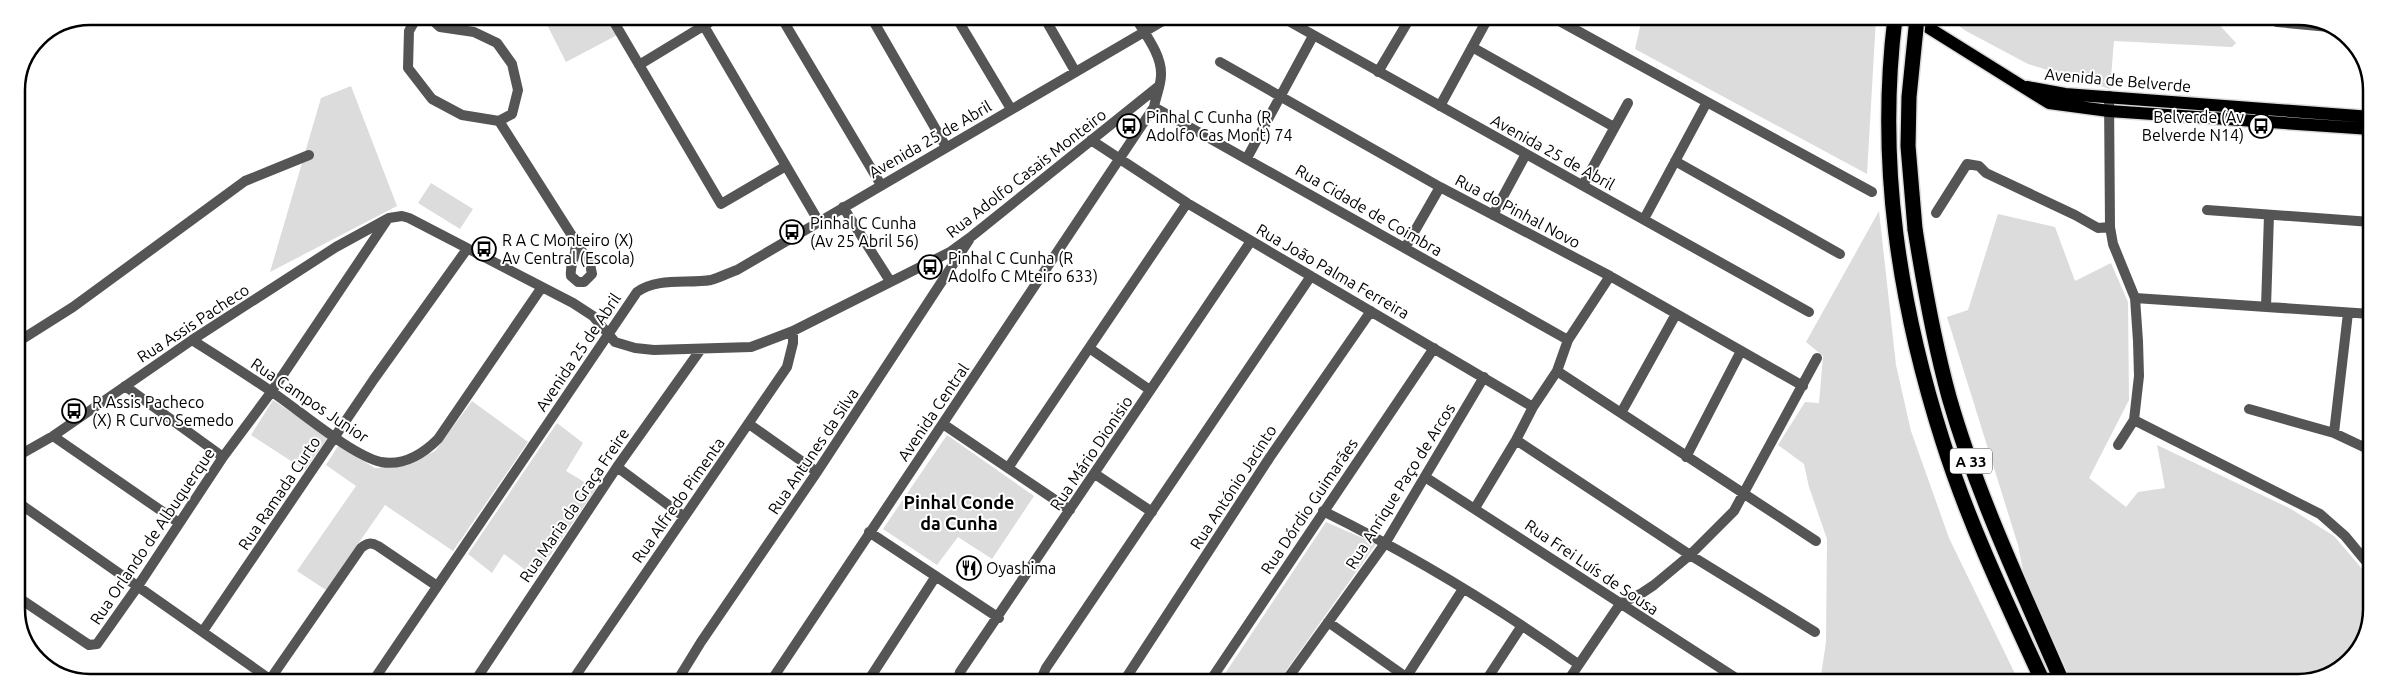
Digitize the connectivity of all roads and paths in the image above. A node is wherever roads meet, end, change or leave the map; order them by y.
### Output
1 (412, 25) edge
2 (437, 25) edge
3 (616, 25) edge
4 (786, 25) edge
5 (876, 25) edge
6 (961, 25) edge
7 (1049, 25) edge
8 (1140, 25) edge
9 (1156, 25) edge
10 (1295, 25) edge
11 (1406, 25) edge
12 (1484, 25) edge
13 (1567, 25) edge
14 (1894, 25) edge
15 (1914, 25) edge
16 (1926, 25) edge
17 (704, 26) joint
18 (1144, 32) junction
19 (1313, 36) junction
20 (1472, 47) junction
21 (1220, 62) dead end
22 (639, 65) junction
23 (1075, 71) junction
24 (1378, 72) junction
25 (2015, 84) junction
26 (1159, 86) junction
27 (1281, 96) junction
28 (2109, 96) junction
29 (1707, 102) junction
30 (1628, 103) dead end
31 (1440, 106) junction
32 (1154, 107) junction
33 (1011, 109) junction
34 (2109, 111) junction
35 (2363, 116) edge
36 (499, 121) junction
37 (1614, 127) junction
38 (2363, 129) edge
39 (1091, 140) junction
40 (946, 147) junction
41 (1526, 154) junction
42 (309, 155) dead end
43 (1247, 158) junction
44 (1120, 159) junction
45 (1675, 161) junction
46 (786, 166) junction
47 (882, 185) junction
48 (1583, 185) junction
49 (1440, 187) junction
50 (1872, 192) dead end
51 (1188, 203) junction
52 (842, 207) junction
53 (2207, 210) dead end
54 (1936, 213) dead end
55 (1493, 215) junction
56 (2269, 215) junction
57 (389, 218) junction
58 (1644, 219) junction
59 (2363, 221) edge
60 (819, 222) junction
61 (2110, 227) junction
62 (972, 236) junction
63 (575, 241) dead end
64 (1251, 241) junction
65 (1405, 248) junction
66 (467, 249) junction
67 (1840, 254) dead end
68 (1311, 276) junction
69 (1610, 276) junction
70 (890, 281) junction
71 (542, 287) junction
72 (2135, 298) junction
73 (2266, 307) junction
74 (1371, 311) junction
75 (1809, 312) dead end
76 (2348, 313) junction
77 (1676, 314) junction
78 (2363, 314) edge
79 (793, 331) junction
80 (609, 334) junction
81 (25, 337) edge
82 (192, 340) junction
83 (1568, 340) junction
84 (1089, 348) junction
85 (1434, 348) junction
86 (701, 349) junction
87 (1741, 351) junction
88 (1817, 358) dead end
89 (1557, 371) junction
90 (1484, 377) junction
91 (124, 386) junction
92 (1803, 386) junction
93 (1150, 390) junction
94 (272, 392) junction
95 (1533, 407) junction
96 (2249, 409) dead end
97 (1621, 413) junction
98 (2134, 420) junction
99 (749, 424) junction
100 (943, 424) junction
101 (2334, 433) junction
102 (53, 436) junction
103 (335, 437) junction
104 (1516, 440) junction
105 (2118, 444) dead end
106 (2363, 447) edge
107 (25, 452) edge
108 (223, 457) junction
109 (1686, 457) junction
110 (617, 467) junction
111 (1008, 468) junction
112 (818, 472) junction
113 (1095, 474) junction
114 (1425, 477) junction
115 (1744, 495) junction
116 (25, 508) edge
117 (1475, 508) junction
118 (1070, 510) junction
119 (1324, 511) junction
120 (1152, 512) junction
121 (684, 516) junction
122 (179, 524) junction
123 (870, 532) junction
124 (1816, 541) dead end
125 (1386, 542) junction
126 (1690, 555) junction
127 (2363, 557) edge
128 (936, 576) junction
129 (138, 586) junction
130 (437, 586) junction
131 (1463, 589) junction
132 (25, 602) edge
133 (1620, 604) junction
134 (999, 618) junction
135 (1328, 622) junction
136 (1521, 627) junction
137 (203, 631) junction
138 (1815, 632) dead end
139 (1578, 664) junction
140 (264, 674) edge
141 (274, 674) edge
142 (377, 674) edge
143 (480, 674) edge
144 (577, 674) edge
145 (681, 674) edge
146 (776, 674) edge
147 (873, 674) edge
148 (959, 674) edge
149 (1043, 674) edge
150 (1129, 674) edge
151 (1215, 674) edge
152 (1291, 674) edge
153 (1397, 674) edge
154 (1407, 674) edge
155 (1490, 674) edge
156 (1572, 674) edge
157 (1729, 674) edge
158 (2039, 674) edge
159 (2059, 674) edge

1 - 36 street
2 - 36 street
3 - 22 street
4 - 47 street
5 - 40 street
6 - 33 street
7 - 23 street
8 - 18 street
9 - 18 street, Avenida 25 de Abril
10 - 19 street, Avenida 25 de Abril
11 - 24 street
12 - 20 street
13 - 29 street
14 - 158 highway, A 33
15 - 159 highway, A 33, bridge
16 - 25 main road
17 - 22 street
17 - 46 street
18 - 23 street, Avenida 25 de Abril
18 - 26 street
19 - 24 street, Avenida 25 de Abril
19 - 27 street
20 - 31 street
20 - 37 street
21 - 27 street, Rua do Pinhal Novo
22 - 46 street
23 - 33 street, Avenida 25 de Abril
24 - 31 street, Avenida 25 de Abril
25 - 28 main road, Avenida de Belverde
25 - 34 main road, Avenida de Belverde
26 - 32 street, Avenida Central
26 - 39 street, Rua Adolfo Casais Monteiro
27 - 43 street
27 - 49 street, Rua do Pinhal Novo
28 - 34 street
28 - 35 main road, Avenida de Belverde
29 - 45 street
29 - 50 street
30 - 37 street
31 - 41 street, Avenida 25 de Abril
32 - 43 street, Rua Cidade de Coimbra
32 - 44 street, Avenida Central
33 - 40 street, Avenida 25 de Abril
34 - 38 main road, Avenida de Belverde
34 - 61 street
36 - 63 street
37 - 48 street
39 - 44 street, Rua João Palma Ferreira
39 - 62 street, Rua Adolfo Casais Monteiro
40 - 47 street, Avenida 25 de Abril
41 - 48 street, Avenida 25 de Abril
41 - 55 street
42 - 81 street
43 - 65 street, Rua Cidade de Coimbra
44 - 51 street, Rua João Palma Ferreira
44 - 100 street, Avenida Central
45 - 58 street
45 - 67 street
46 - 60 street
47 - 52 street, Avenida 25 de Abril
48 - 58 street, Avenida 25 de Abril
49 - 55 street, Rua do Pinhal Novo
49 - 65 street
51 - 64 street, Rua João Palma Ferreira
51 - 84 street
52 - 60 street, Avenida 25 de Abril
52 - 70 street
53 - 56 street
54 - 61 street
55 - 69 street, Rua do Pinhal Novo
56 - 59 street
56 - 73 street
57 - 66 street, Rua Adolfo Casais Monteiro
57 - 82 street, Rua Assis Pacheco
57 - 94 street, Rua Orlando de Albuquerque
58 - 75 street, Avenida 25 de Abril
60 - 80 street, Avenida 25 de Abril
61 - 72 street
62 - 70 street, Rua Adolfo Casais Monteiro
62 - 112 street, Rua Antunes da Silva
64 - 68 street, Rua João Palma Ferreira
64 - 93 street, Rua Mário Dionisio
65 - 83 street, Rua Cidade de Coimbra
66 - 71 street, Rua Adolfo Casais Monteiro
66 - 103 street, Rua Ramada Curto
68 - 74 street, Rua João Palma Ferreira
68 - 120 street
69 - 77 street, Rua do Pinhal Novo
69 - 83 street
70 - 79 street, Rua Adolfo Casais Monteiro
71 - 80 street, Rua Adolfo Casais Monteiro
71 - 103 street, Rua Campos Junior
72 - 73 street
72 - 98 street
73 - 76 street
74 - 85 street, Rua João Palma Ferreira
74 - 150 street, Rua António Jacinto
76 - 78 street
76 - 101 street
77 - 87 street, Rua do Pinhal Novo
77 - 97 street
79 - 86 street, Rua Adolfo Casais Monteiro
79 - 99 street, Rua Alfredo Pimenta
80 - 86 street, Rua Adolfo Casais Monteiro
80 - 130 street, Avenida 25 de Abril
82 - 91 street, Rua Assis Pacheco
82 - 94 street, Rua Campos Junior
83 - 89 street
84 - 93 street
84 - 111 street
85 - 90 street, Rua João Palma Ferreira
85 - 119 street, Rua Dórdio Guimarães
86 - 110 street, Rua Maria da Graça Freire
87 - 92 street, Rua do Pinhal Novo
87 - 109 street
88 - 92 street
89 - 95 street
89 - 97 street
90 - 95 street, Rua João Palma Ferreira
90 - 114 street, Rua Anrique Paço de Arcos
91 - 102 street, Rua Assis Pacheco
91 - 108 street
92 - 115 street
93 - 113 street, Rua Mário Dionisio
94 - 103 street, Rua Campos Junior
94 - 108 street, Rua Orlando de Albuquerque
95 - 104 street
96 - 101 street
97 - 109 street
98 - 105 street
98 - 127 street
99 - 112 street
99 - 121 street, Rua Alfredo Pimenta
100 - 111 street
100 - 123 street, Avenida Central
101 - 106 street
102 - 107 street, Rua Assis Pacheco
102 - 122 street
103 - 137 street, Rua Ramada Curto
104 - 117 street
104 - 126 street
108 - 122 street, Rua Orlando de Albuquerque
109 - 115 street
110 - 121 street
110 - 143 street, Rua Maria da Graça Freire
111 - 118 street
112 - 145 street, Rua Antunes da Silva
113 - 118 street, Rua Mário Dionisio
113 - 120 street
114 - 117 street, Rua Frei Luís de Sousa
114 - 125 street, Rua Anrique Paço de Arcos
115 - 124 street
115 - 126 street
116 - 129 street
117 - 133 street, Rua Frei Luís de Sousa
118 - 134 street, Rua Mário Dionisio
119 - 125 street
119 - 151 street, Rua Dórdio Guimarães
120 - 149 street
121 - 144 street, Rua Alfredo Pimenta
122 - 129 street, Rua Orlando de Albuquerque
123 - 128 street
123 - 146 street, Avenida Central
125 - 131 street
125 - 135 street, Rua Anrique Paço de Arcos
126 - 133 street
126 - 138 street
128 - 134 street
128 - 147 street
129 - 132 street, Rua Orlando de Albuquerque
129 - 137 street
130 - 141 street
130 - 142 street, Avenida 25 de Abril
131 - 136 street
131 - 154 street
133 - 139 street
133 - 157 street, Rua Frei Luís de Sousa
134 - 148 street, Rua Mário Dionisio
135 - 152 street, Rua Anrique Paço de Arcos
135 - 153 street
136 - 139 street
136 - 155 street
137 - 140 street
139 - 156 street

